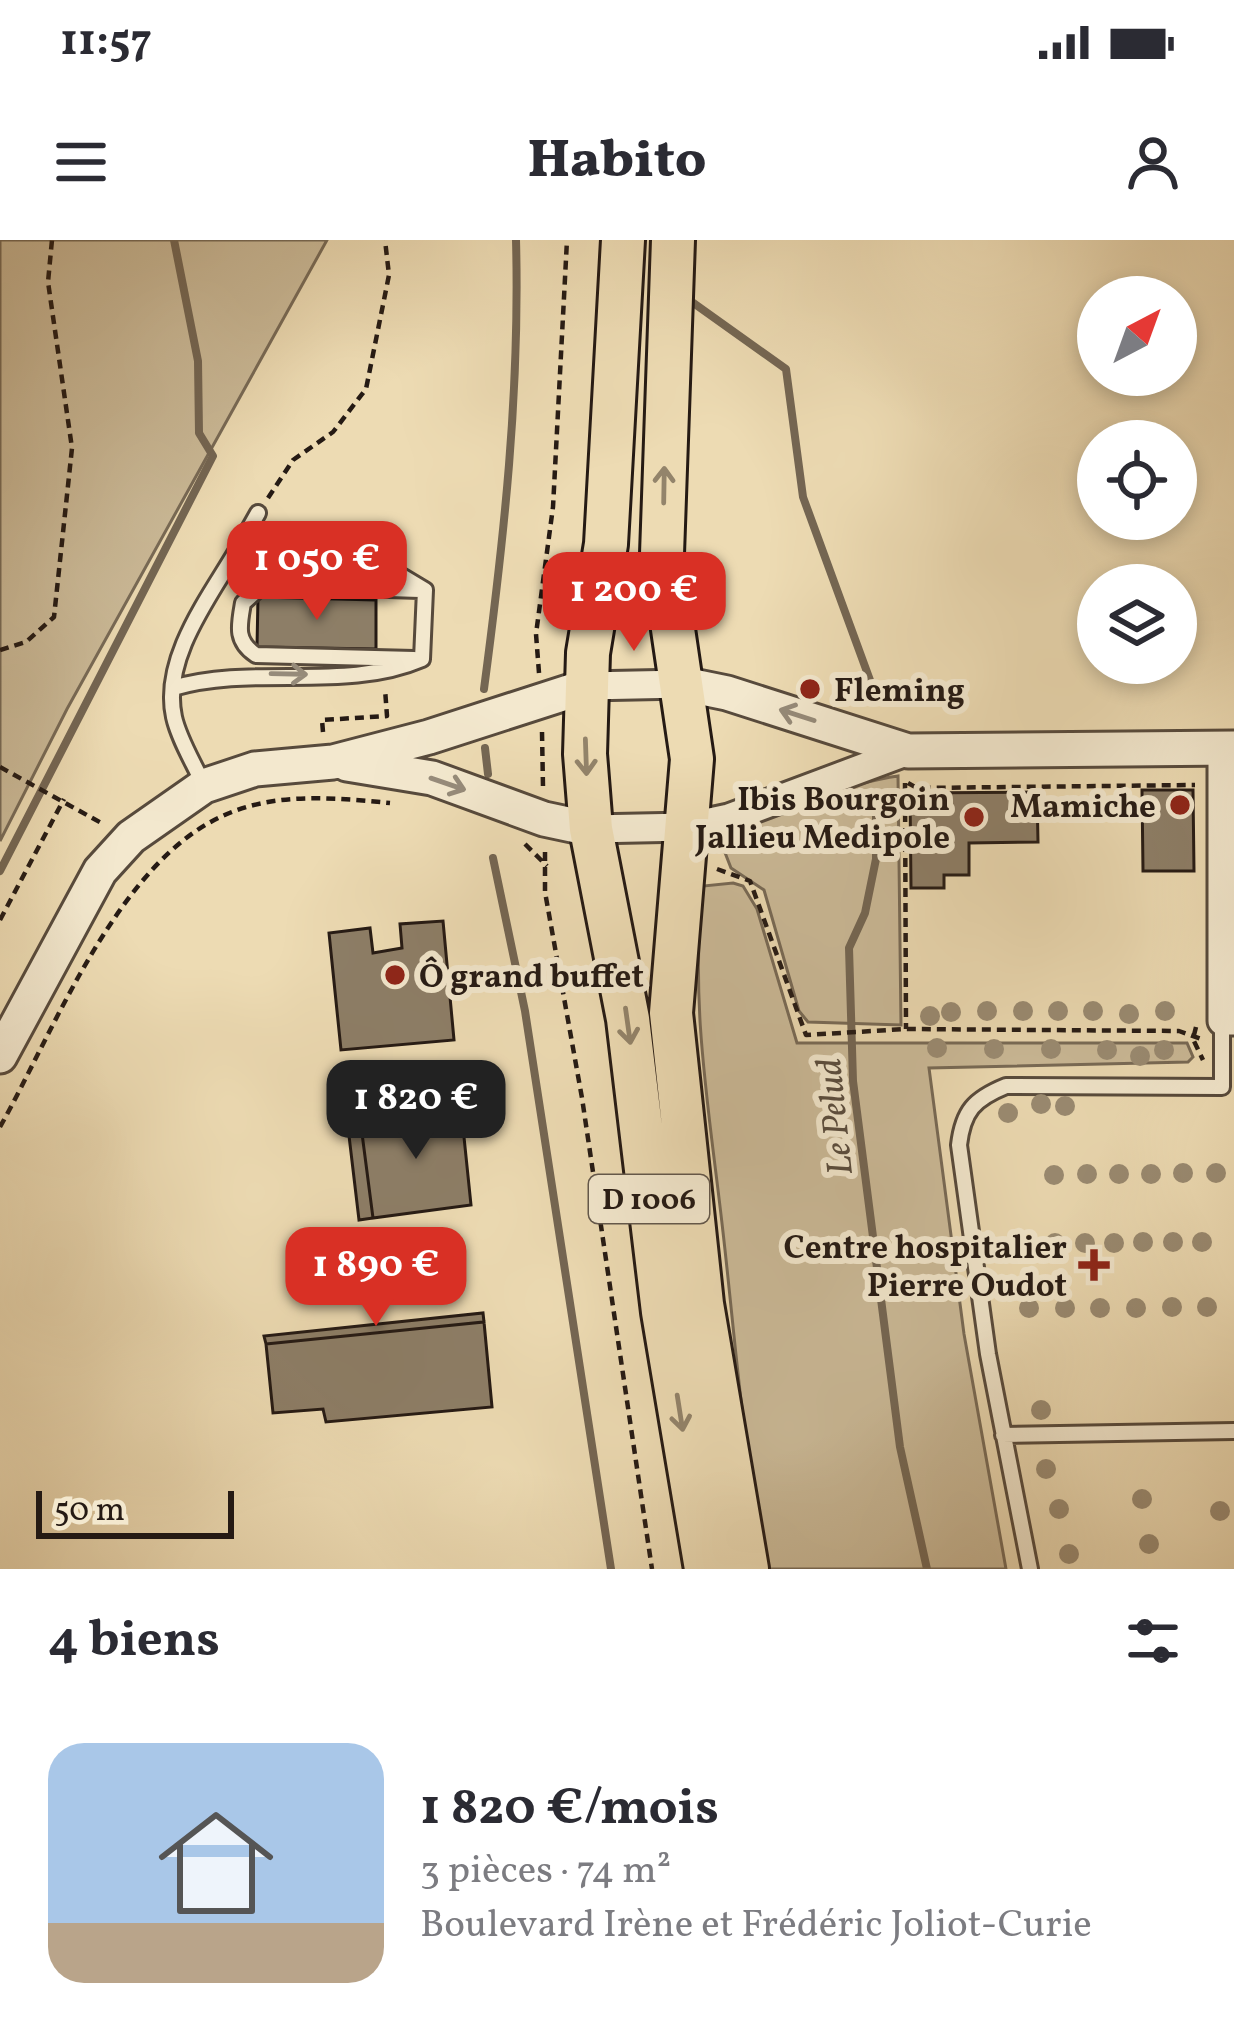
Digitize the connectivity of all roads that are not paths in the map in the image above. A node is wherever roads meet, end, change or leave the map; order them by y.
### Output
1 (623, 240) edge
2 (673, 240) edge
3 (258, 513) road end
4 (240, 545) junction
5 (425, 590) junction
6 (422, 659) junction
7 (683, 684) junction
8 (586, 686) junction
9 (173, 688) junction
10 (1228, 748) edge
11 (329, 762) junction
12 (904, 768) junction
13 (204, 786) junction
14 (687, 827) junction
15 (591, 829) junction
16 (1228, 1021) edge
17 (0, 1055) edge
18 (1234, 1431) edge
19 (1003, 1435) junction
20 (706, 1569) edge
21 (747, 1569) edge
22 (1030, 1569) edge

1 - 8 main road, D 1006
7 -> 2 main road, D 1006
3 - 4 lane
4 - 5 lane
4 - 9 lane
5 - 6 lane
5 - 6 lane
9 -> 6 lane
7 - 8 street
12 -> 7 street
7 - 14 main road, D 1006
8 - 11 street
8 -> 15 main road, D 1006
9 - 13 lane
10 - 12 street
10 - 16 street
11 - 13 street
11 -> 15 street
12 - 14 street
13 - 17 street
14 - 15 street
14 - 21 main road, D 1006
15 -> 20 main road, D 1006
16 - 19 lane
18 - 19 lane
19 - 22 lane

